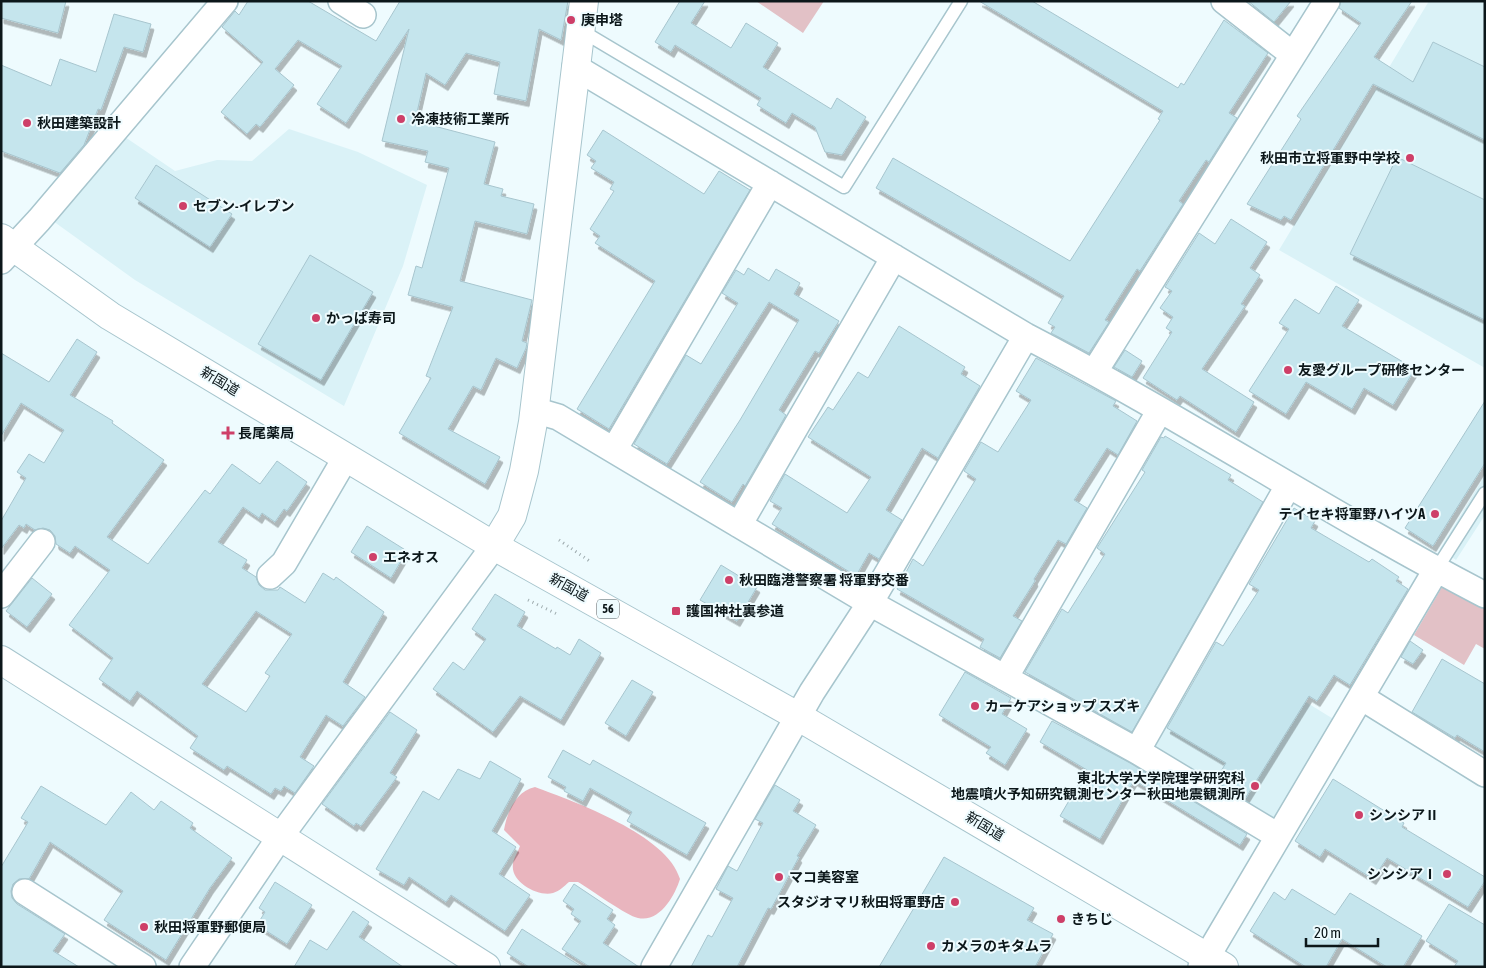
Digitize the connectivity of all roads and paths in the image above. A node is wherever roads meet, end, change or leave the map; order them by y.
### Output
1 (225, 1) edge
2 (340, 1) edge
3 (584, 1) edge
4 (961, 1) edge
5 (1224, 1) edge
6 (1327, 1) edge
7 (362, 15) dead end
8 (580, 30) junction
9 (1292, 54) junction
10 (575, 67) junction
11 (770, 183) junction
12 (6, 249) edge
13 (894, 257) junction
14 (1026, 336) junction
15 (1095, 371) junction
16 (534, 410) junction
17 (1160, 410) junction
18 (614, 450) junction
19 (346, 457) junction
20 (1288, 486) junction
21 (1485, 493) edge
22 (739, 525) junction
23 (559, 540) dead end
24 (42, 542) dead end
25 (494, 546) junction
26 (590, 562) dead end
27 (1436, 570) junction
28 (270, 576) dead end
29 (1, 594) edge
30 (1485, 595) edge
31 (528, 600) dead end
32 (870, 603) junction
33 (559, 616) dead end
34 (1, 660) edge
35 (1005, 678) junction
36 (1361, 697) junction
37 (799, 717) junction
38 (1137, 751) junction
39 (1485, 774) edge
40 (1278, 836) junction
41 (280, 837) junction
42 (25, 892) dead end
43 (1210, 963) edge
44 (143, 967) edge
45 (192, 967) edge
46 (486, 967) edge
47 (654, 967) edge

1 - 12 street
2 - 7 street
3 - 8 main road
4 - 8 lane
5 - 9 street
6 - 9 street
8 - 10 main road
9 - 15 street
10 - 11 street
10 - 16 main road
11 - 13 street
11 - 18 street
12 - 19 main road, 新国道 / 56
13 - 14 street
13 - 22 street
14 - 15 street
14 - 32 street
15 - 17 street
16 - 18 street
16 - 25 main road
17 - 20 street
17 - 35 street
18 - 22 street
19 - 25 main road, 新国道 / 56
19 - 28 street
20 - 27 street
20 - 38 street
21 - 27 lane
22 - 32 street
23 - 26 path
24 - 29 street
25 - 37 main road, 新国道 / 56
25 - 41 street
27 - 30 street
27 - 36 street
31 - 33 path
32 - 35 street
32 - 37 street
34 - 41 main road
35 - 38 street
36 - 39 street
36 - 40 street
37 - 43 main road, 新国道 / 56
37 - 47 street
38 - 40 street
40 - 43 street
41 - 45 street
41 - 46 main road
42 - 44 street

